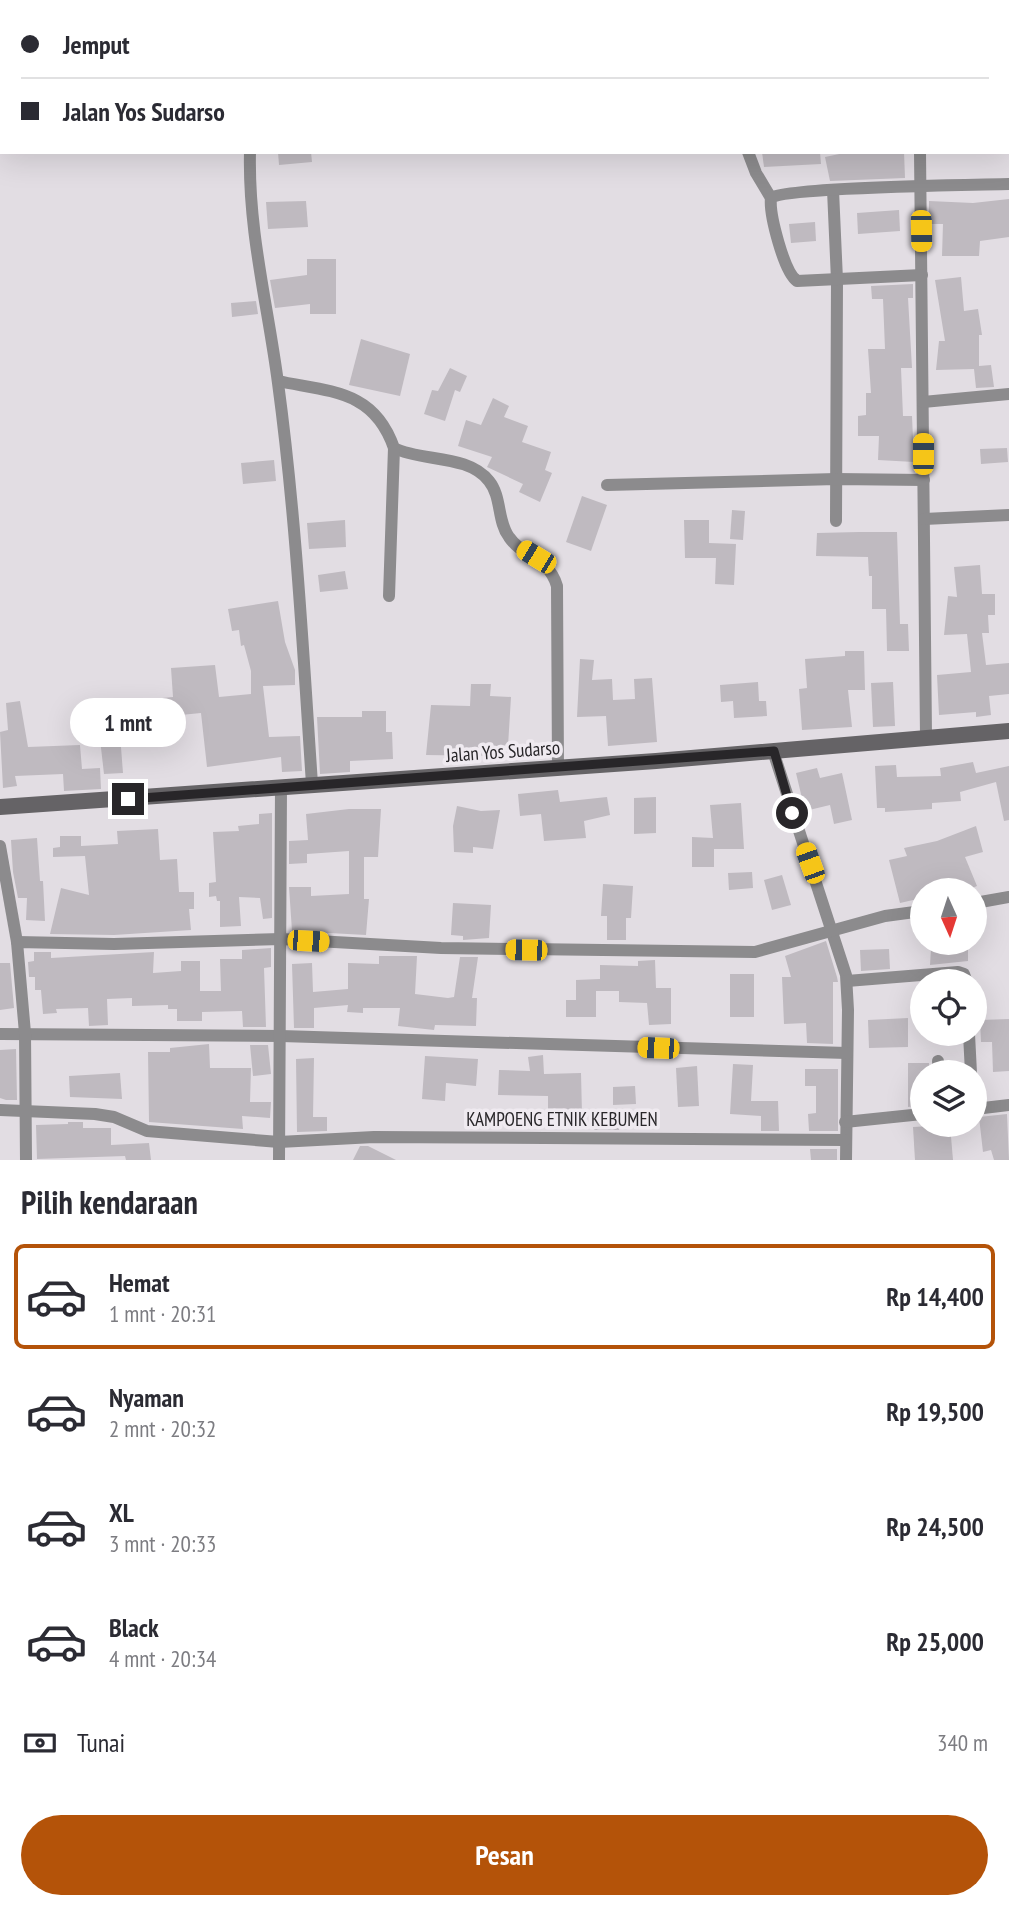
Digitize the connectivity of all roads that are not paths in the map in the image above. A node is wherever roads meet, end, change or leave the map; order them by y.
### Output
1 (250, 154) edge
2 (749, 154) edge
3 (919, 154) edge
4 (1009, 184) edge
5 (920, 187) junction
6 (833, 190) junction
7 (771, 198) junction
8 (922, 275) junction
9 (837, 280) junction
10 (278, 382) junction
11 (1009, 394) edge
12 (923, 402) junction
13 (394, 448) junction
14 (836, 479) junction
15 (924, 480) junction
16 (607, 485) dead end
17 (1009, 515) edge
18 (924, 519) junction
19 (836, 521) dead end
20 (388, 596) dead end
21 (1009, 731) edge
22 (926, 736) junction
23 (774, 751) junction
24 (558, 768) junction
25 (312, 784) junction
26 (281, 788) junction
27 (0, 807) edge
28 (0, 846) edge
29 (1009, 897) edge
30 (987, 900) edge
31 (910, 913) edge
32 (831, 934) junction
33 (281, 939) junction
34 (17, 942) junction
35 (910, 976) edge
36 (847, 981) junction
37 (25, 1033) junction
38 (0, 1034) edge
39 (281, 1036) junction
40 (846, 1053) junction
41 (1009, 1105) edge
42 (987, 1108) edge
43 (0, 1110) edge
44 (27, 1110) junction
45 (910, 1115) edge
46 (845, 1122) junction
47 (845, 1140) junction
48 (279, 1142) junction
49 (26, 1160) edge
50 (279, 1160) edge
51 (846, 1160) edge

1 - 10 street
2 - 7 street
3 - 5 street
4 - 5 street
5 - 6 street
5 - 8 street
6 - 7 street
6 - 9 street
7 - 9 street
8 - 9 street
8 - 12 street
9 - 14 street
10 - 13 street
10 - 25 street
11 - 12 street
12 - 15 street
13 - 20 street
13 - 24 street
14 - 15 street
14 - 16 street
14 - 19 street
15 - 18 street
17 - 18 street
18 - 22 street
21 - 22 main road, Jalan Yos Sudarso
22 - 23 main road, Jalan Yos Sudarso
23 - 24 main road, Jalan Yos Sudarso
23 - 32 street
24 - 25 main road, Jalan Yos Sudarso
25 - 26 main road, Jalan Yos Sudarso
26 - 27 main road, Jalan Yos Sudarso
26 - 33 street
28 - 34 street
29 - 30 street
31 - 32 street
32 - 33 street
32 - 36 street
33 - 34 street
33 - 39 street
34 - 37 street
35 - 36 street
36 - 40 street
37 - 38 street
37 - 39 street
37 - 44 street
39 - 40 street
39 - 48 street
40 - 46 street
41 - 42 street
43 - 44 street, KAMPOENG ETNIK KEBUMEN
44 - 48 street, KAMPOENG ETNIK KEBUMEN
44 - 49 street
45 - 46 street
46 - 47 street
47 - 48 street, KAMPOENG ETNIK KEBUMEN
47 - 51 street
48 - 50 street

